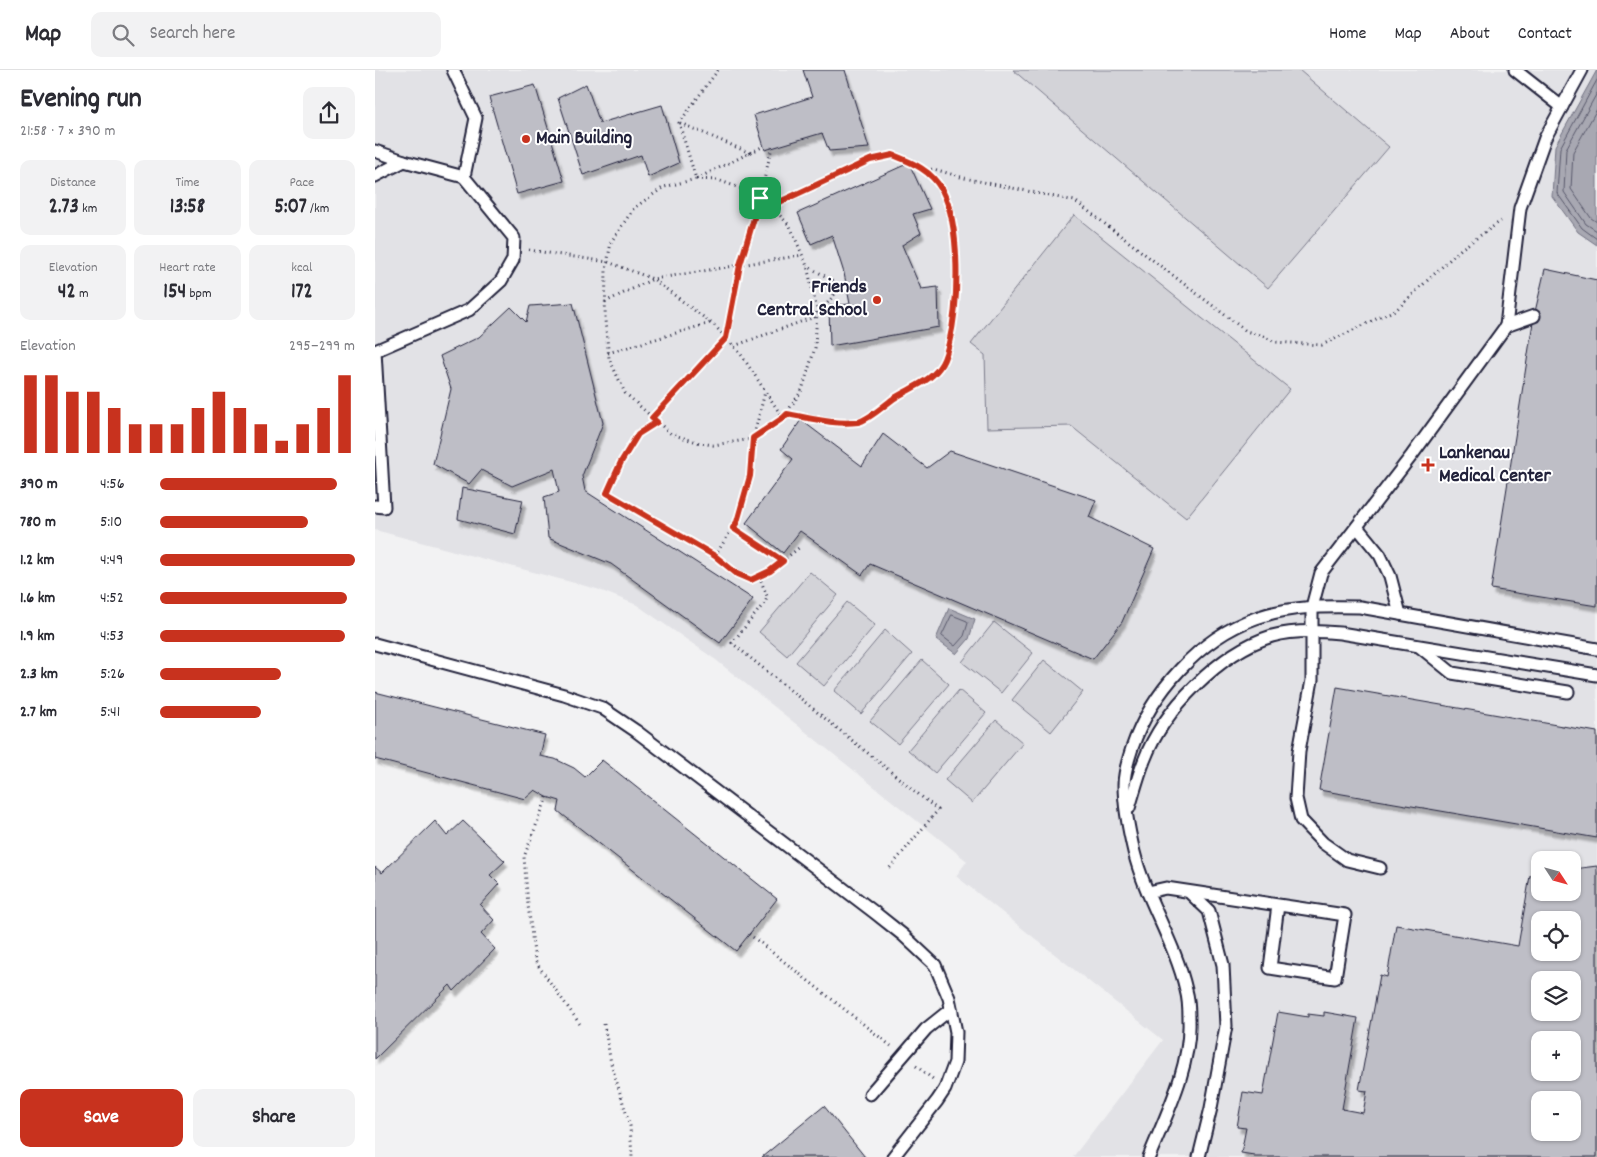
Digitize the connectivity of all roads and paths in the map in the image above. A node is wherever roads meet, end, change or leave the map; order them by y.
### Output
1 (453, 70) edge
2 (718, 70) edge
3 (1515, 70) edge
4 (1582, 70) edge
5 (1562, 107) junction
6 (679, 123) junction
7 (764, 146) dead end
8 (772, 147) dead end
9 (375, 151) edge
10 (750, 153) junction
11 (404, 162) junction
12 (925, 170) junction
13 (375, 176) edge
14 (464, 177) junction
15 (697, 179) junction
16 (760, 198) junction
17 (771, 206) junction
18 (1520, 208) junction
19 (513, 247) junction
20 (803, 255) junction
21 (607, 262) junction
22 (740, 265) junction
23 (807, 266) junction
24 (653, 279) junction
25 (605, 302) junction
26 (817, 316) junction
27 (1534, 316) dead end
28 (711, 323) junction
29 (1506, 326) junction
30 (726, 338) junction
31 (734, 346) junction
32 (375, 351) edge
33 (608, 353) junction
34 (765, 391) junction
35 (787, 414) junction
36 (652, 418) junction
37 (783, 418) junction
38 (657, 422) junction
39 (753, 438) junction
40 (375, 506) edge
41 (1357, 527) junction
42 (733, 528) junction
43 (800, 547) dead end
44 (715, 556) junction
45 (783, 561) junction
46 (759, 576) junction
47 (1312, 607) junction
48 (1400, 614) junction
49 (1313, 631) junction
50 (375, 644) edge
51 (1419, 646) junction
52 (1597, 649) edge
53 (1597, 675) edge
54 (1568, 692) dead end
55 (547, 797) dead end
56 (1127, 815) junction
57 (1380, 868) dead end
58 (889, 870) dead end
59 (1148, 892) junction
60 (1189, 892) junction
61 (1278, 905) junction
62 (749, 934) dead end
63 (951, 1009) junction
64 (604, 1024) dead end
65 (582, 1027) dead end
66 (903, 1056) junction
67 (945, 1089) junction
68 (870, 1094) dead end
69 (632, 1157) edge
70 (893, 1157) edge
71 (1149, 1157) edge
72 (1199, 1157) edge

1 - 14 lane
2 - 6 path
3 - 5 lane
4 - 5 lane
5 - 18 lane
6 - 10 path
6 - 15 path
7 - 10 path
8 - 16 path
9 - 11 lane
10 - 15 path
11 - 13 lane
11 - 14 lane
12 - 17 path
12 - 18 path
12 - 35 path
14 - 19 lane
15 - 16 path
15 - 21 path
16 - 17 path
16 - 22 path
17 - 20 path
18 - 29 lane
19 - 21 path
19 - 32 lane
20 - 22 path
20 - 23 path
21 - 24 path
21 - 25 path
22 - 24 path
22 - 30 path
23 - 26 path
23 - 26 path
24 - 25 path
24 - 28 path
25 - 33 path
26 - 31 path
26 - 35 path
27 - 29 lane
28 - 30 path
28 - 33 path
29 - 41 lane
30 - 31 path
30 - 36 path
31 - 34 path
32 - 40 lane
33 - 36 path
34 - 37 path
34 - 39 path
35 - 37 path
36 - 38 path
37 - 39 path
38 - 39 path
38 - 44 path
39 - 42 path
41 - 47 lane
41 - 48 lane
42 - 44 path
42 - 45 path
43 - 45 path
44 - 46 path
45 - 46 path
46 - 58 path
47 - 48 lane
47 - 49 lane
47 - 56 lane
48 - 52 lane
49 - 51 lane
49 - 56 lane
49 - 57 lane
50 - 63 lane
51 - 53 lane
51 - 54 lane
55 - 65 path
56 - 59 lane
59 - 60 lane
59 - 71 lane
60 - 61 lane
60 - 72 lane
61 - 61 lane
62 - 66 path
63 - 66 lane
63 - 67 lane
64 - 69 path
66 - 67 path
66 - 68 lane
67 - 70 lane

